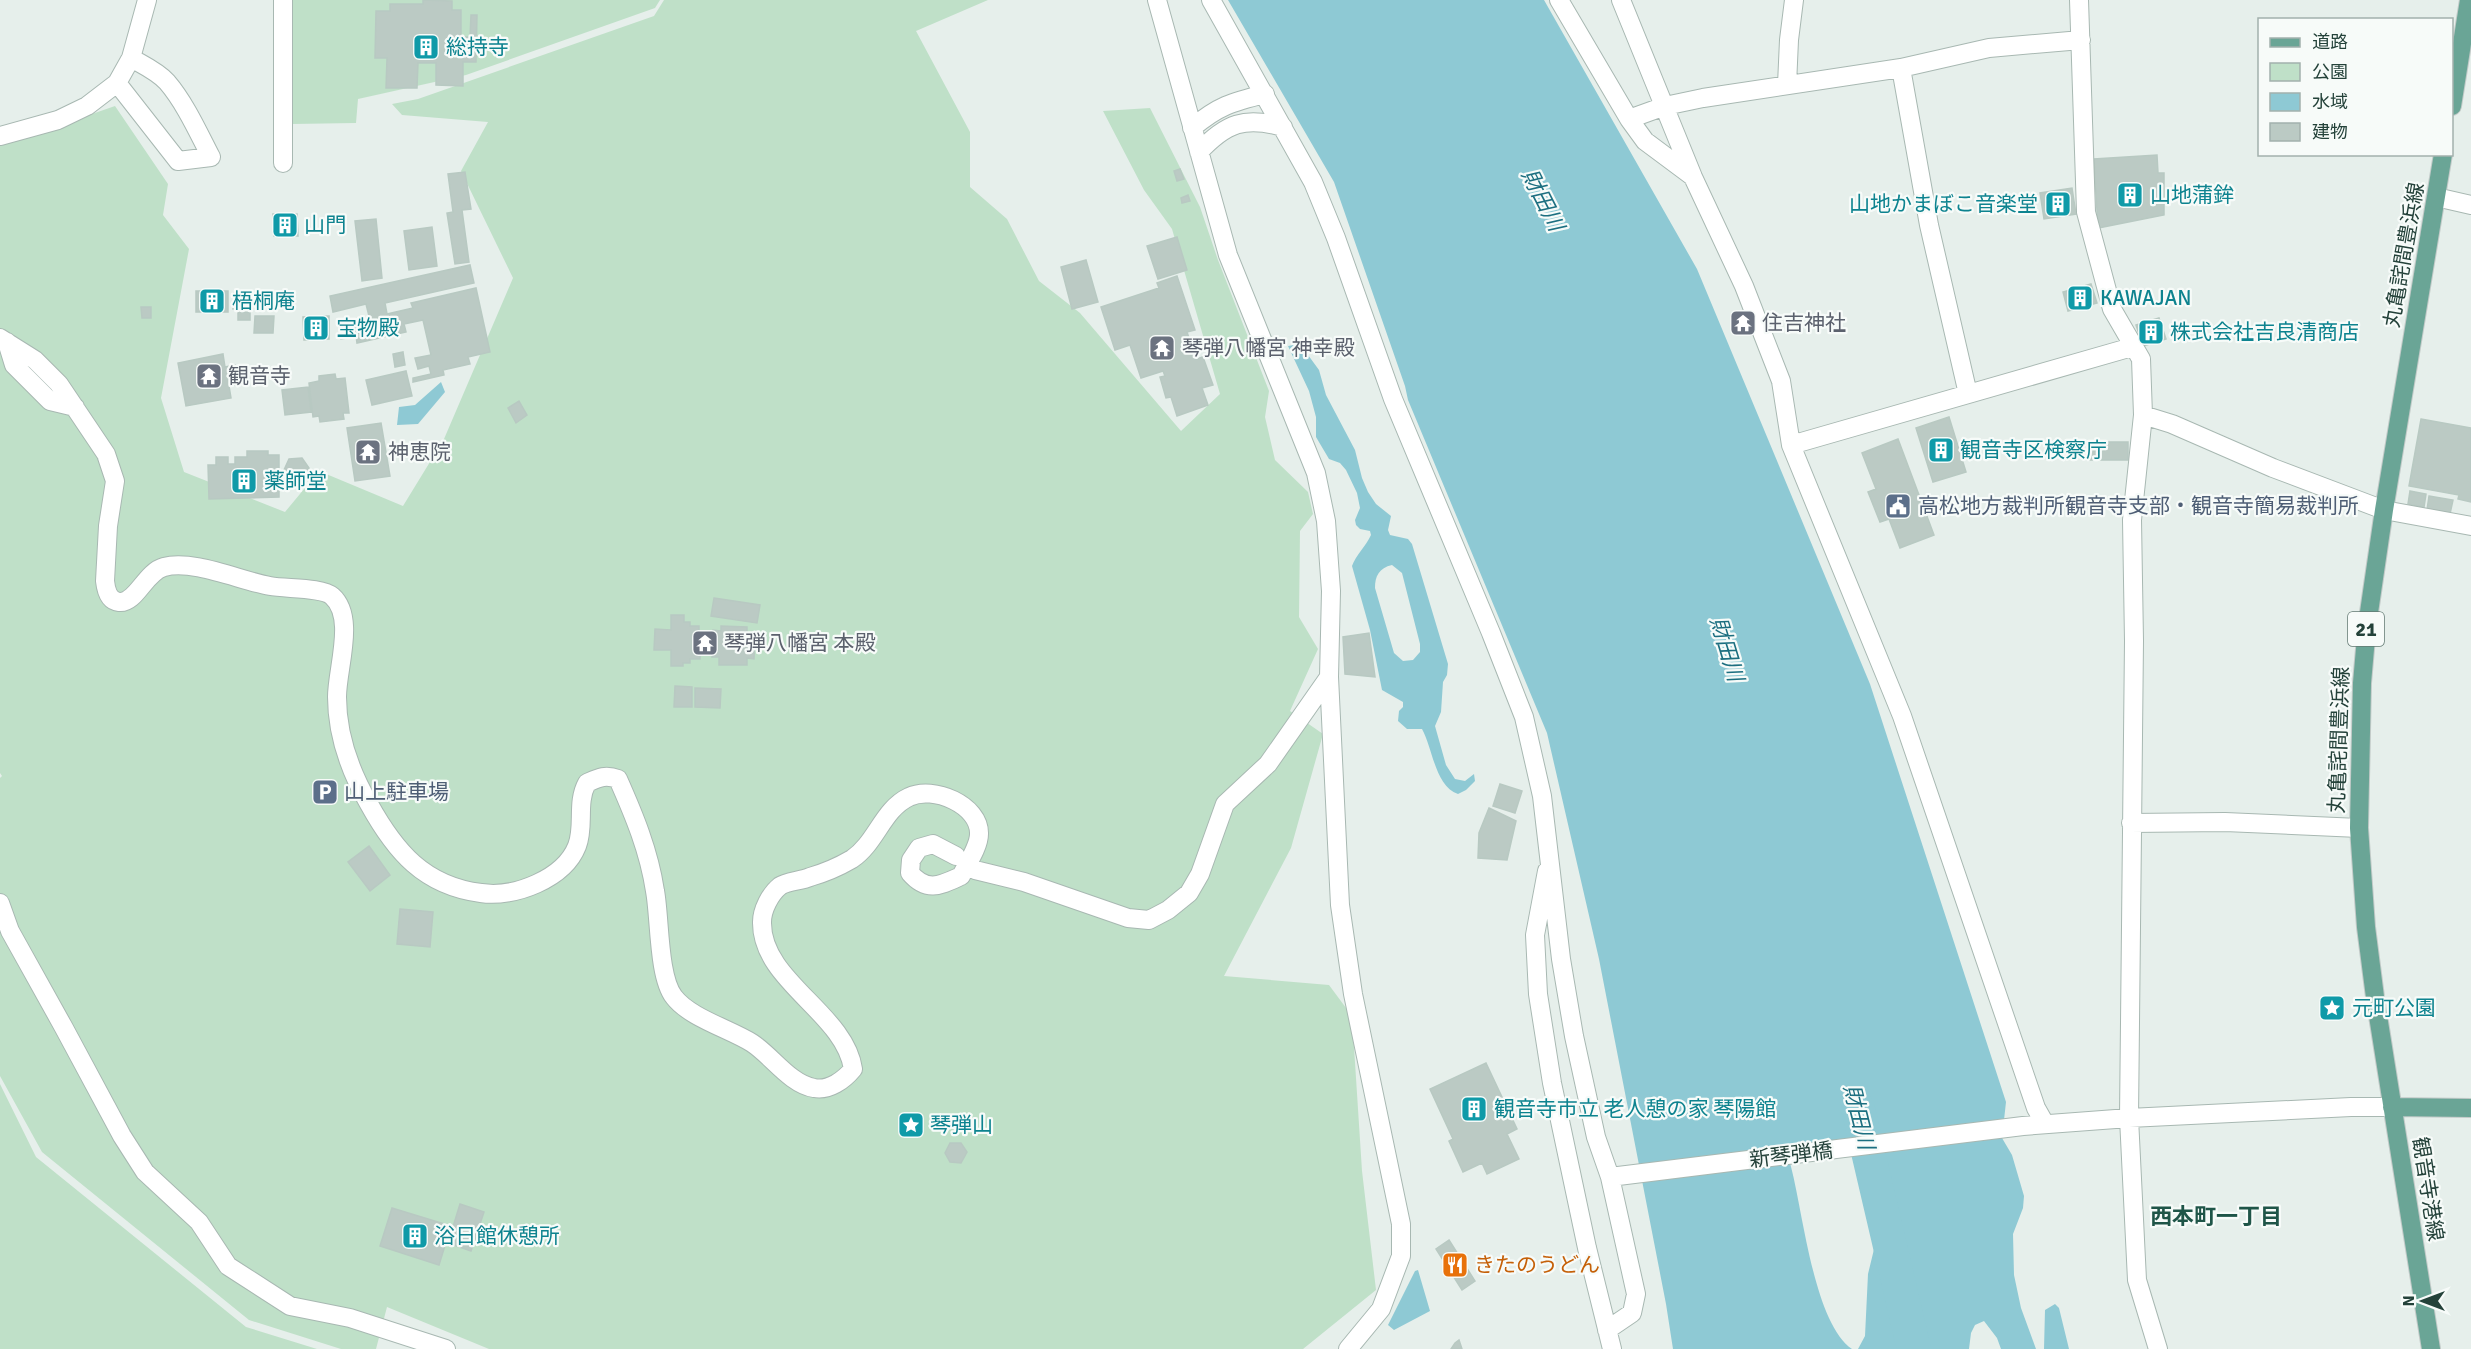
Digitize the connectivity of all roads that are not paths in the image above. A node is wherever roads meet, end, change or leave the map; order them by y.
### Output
1 (147, 0) edge
2 (283, 0) edge
3 (1157, 0) edge
4 (1211, 0) edge
5 (1559, 0) edge
6 (1621, 0) edge
7 (1794, 0) edge
8 (2079, 0) edge
9 (2469, 0) edge
10 (2081, 40) junction
11 (131, 58) junction
12 (1901, 68) junction
13 (117, 83) junction
14 (1787, 85) junction
15 (1265, 94) junction
16 (2453, 94) edge
17 (1665, 106) junction
18 (1629, 119) junction
19 (1283, 127) junction
20 (1192, 128) junction
21 (0, 136) edge
22 (1199, 152) junction
23 (2443, 156) edge
24 (283, 163) dead end
25 (1693, 177) junction
26 (2436, 197) junction
27 (2471, 205) edge
28 (3, 340) edge
29 (2132, 347) junction
30 (1968, 394) junction
31 (2143, 415) junction
32 (1791, 445) junction
33 (2384, 510) junction
34 (2471, 526) edge
35 (1329, 677) junction
36 (2131, 823) junction
37 (2359, 828) junction
38 (956, 856) dead end
39 (1550, 856) junction
40 (975, 870) dead end
41 (0, 903) edge
42 (2392, 1107) junction
43 (2471, 1108) edge
44 (2129, 1118) junction
45 (2045, 1124) junction
46 (1610, 1177) junction
47 (1607, 1330) junction
48 (446, 1349) edge
49 (1348, 1349) edge
50 (1612, 1349) edge
51 (2158, 1349) edge
52 (2431, 1349) edge

1 - 11 street
2 - 24 street
3 - 20 street
4 - 15 street
5 - 18 street
6 - 17 street
7 - 14 street
8 - 10 street
9 - 16 main road
10 - 12 street
10 - 29 street
11 - 13 street
11 - 13 street
12 - 14 street
12 - 30 street
13 - 21 street
14 - 17 street
15 - 19 street
15 - 20 street
17 - 18 street
17 - 25 street
18 - 25 street
19 - 22 street
19 - 39 street
20 - 22 street
22 - 35 street
23 - 26 main road, 丸亀詫間豊浜線 / 21
25 - 32 street
26 - 27 street
26 - 33 main road, 丸亀詫間豊浜線 / 21
28 - 38 street
29 - 30 street
29 - 31 street
30 - 32 street
31 - 33 street
31 - 36 street
32 - 45 street
33 - 34 street
33 - 37 main road, 丸亀詫間豊浜線 / 21
35 - 40 street
35 - 49 street
36 - 37 street
36 - 44 street
37 - 42 main road, 丸亀詫間豊浜線 / 21
39 - 46 street
39 - 47 street
41 - 48 street
42 - 43 main road
42 - 44 street, 新琴弾橋
42 - 52 main road, 観音寺港線
44 - 45 street, 新琴弾橋
44 - 51 street
45 - 46 street, 新琴弾橋
46 - 47 street
47 - 50 street

